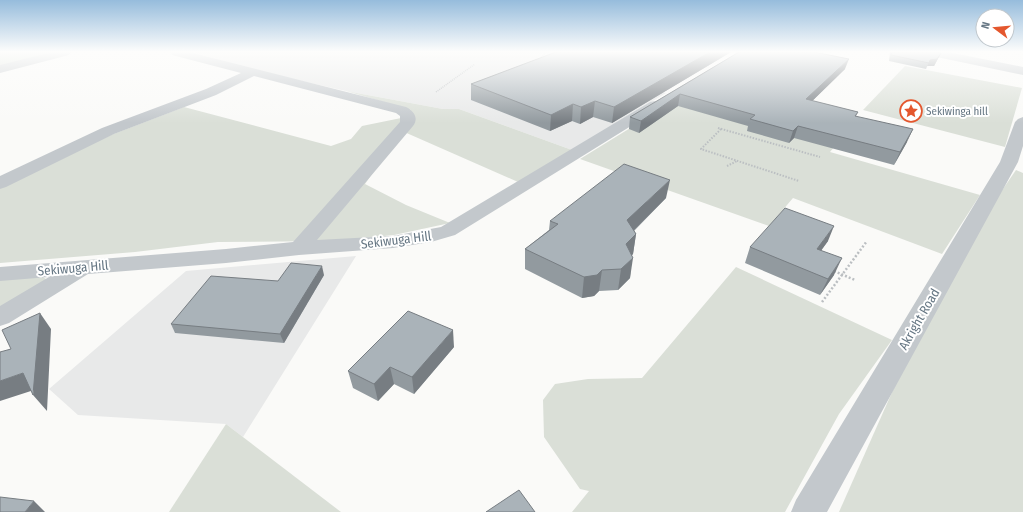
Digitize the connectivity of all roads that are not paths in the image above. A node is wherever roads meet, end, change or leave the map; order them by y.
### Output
1 (244, 76) edge
2 (267, 76) edge
3 (673, 94) edge
4 (1023, 122) edge
5 (0, 183) edge
6 (299, 248) junction
7 (84, 267) junction
8 (0, 274) edge
9 (0, 316) edge
10 (808, 512) edge

1 - 5 street
2 - 6 street
3 - 6 street, Sekiwuga Hill
4 - 10 street, Akright Road
6 - 7 street, Sekiwuga Hill
7 - 8 street, Sekiwuga Hill
7 - 9 street

